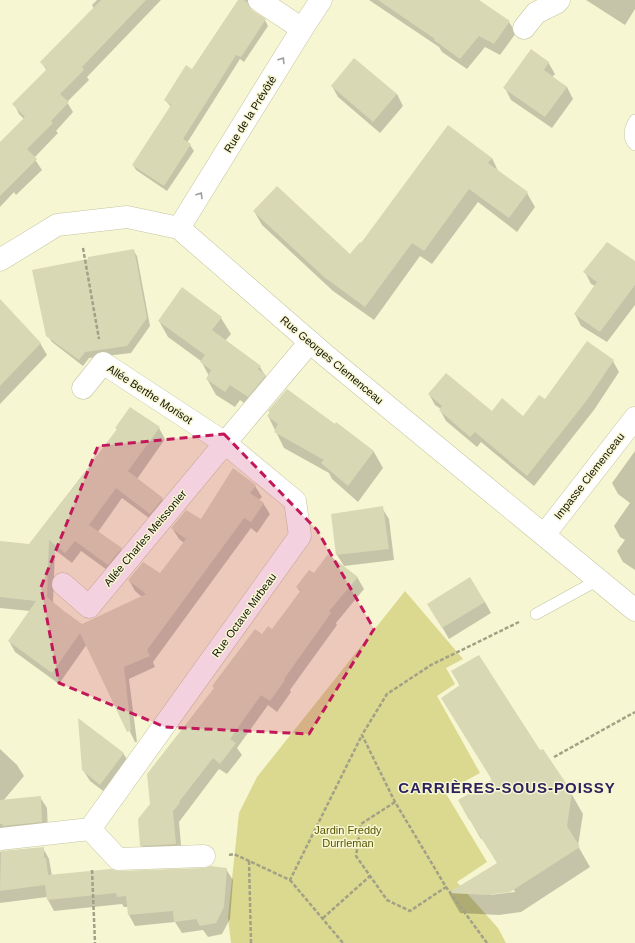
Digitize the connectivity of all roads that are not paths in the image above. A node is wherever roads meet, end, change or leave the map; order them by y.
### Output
1 (259, 0) edge
2 (322, 0) edge
3 (558, 0) edge
4 (524, 28) dead end
5 (302, 29) junction
6 (635, 120) edge
7 (635, 145) edge
8 (179, 228) junction
9 (0, 260) edge
10 (310, 342) junction
11 (83, 388) dead end
12 (635, 418) edge
13 (225, 443) junction
14 (544, 535) junction
15 (598, 580) junction
16 (62, 584) dead end
17 (635, 610) edge
18 (536, 614) road end
19 (90, 829) junction
20 (0, 839) edge
21 (204, 856) dead end

1 - 5 street
2 - 5 street, Rue de la Prévôté
3 - 4 street
8 -> 5 street, Rue de la Prévôté
6 - 7 lane
8 - 9 street
8 - 10 street, Rue Georges Clemenceau
10 - 13 street
10 - 14 street, Rue Georges Clemenceau
11 - 13 street, Allée Berthe Morisot
12 - 14 street, Impasse Clemenceau
13 - 16 street, Allée Charles Meissonier
13 - 19 street, Rue Octave Mirbeau
14 - 15 street, Rue Georges Clemenceau
15 - 17 street, Rue Georges Clemenceau
15 - 18 lane
19 - 20 street
19 - 21 street

